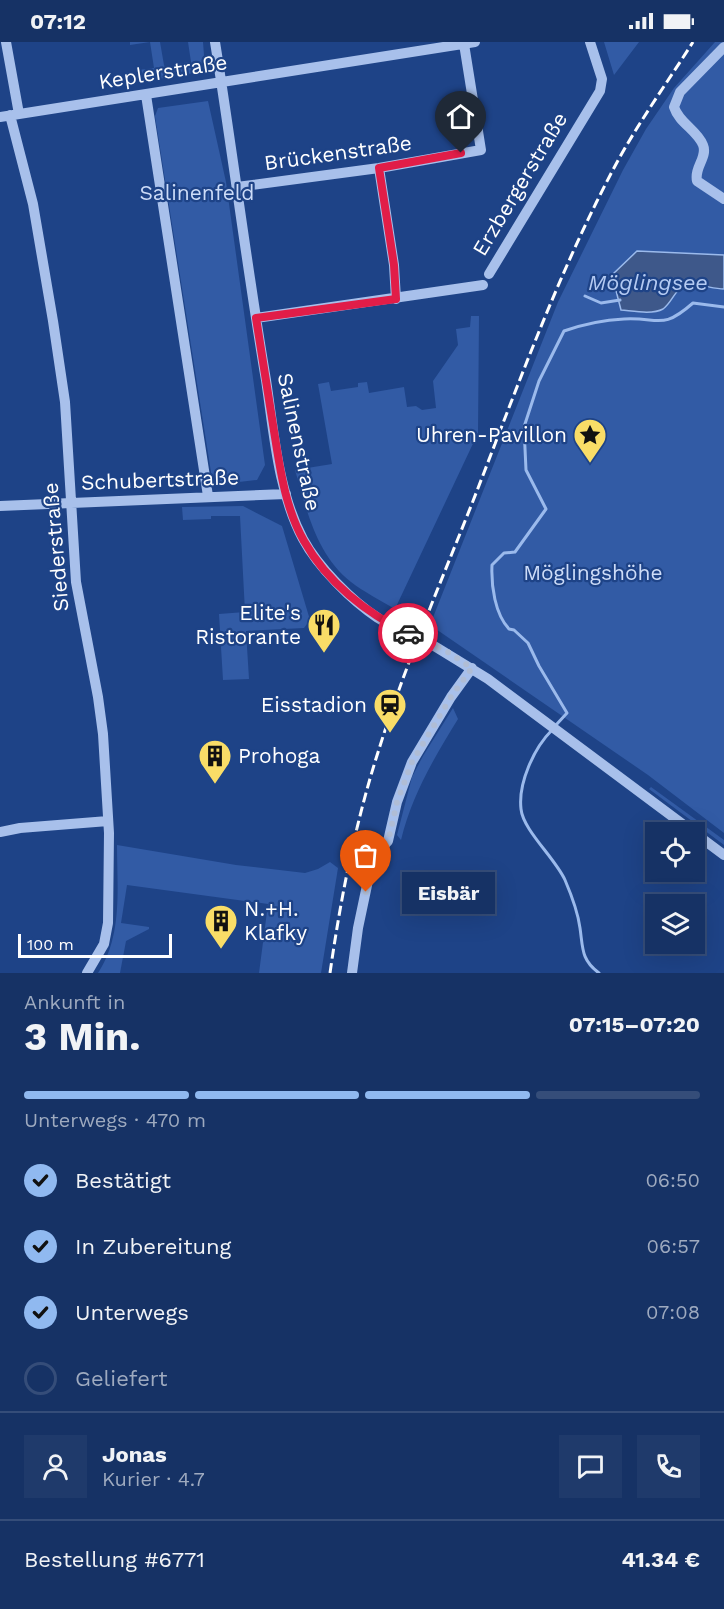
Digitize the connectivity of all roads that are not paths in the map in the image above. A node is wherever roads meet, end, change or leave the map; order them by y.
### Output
1 (6, 42) edge
2 (215, 42) edge
3 (590, 42) edge
4 (462, 44) edge
5 (724, 47) edge
6 (0, 53) edge
7 (222, 83) junction
8 (147, 95) junction
9 (10, 115) edge
10 (379, 168) junction
11 (237, 187) junction
12 (724, 199) edge
13 (489, 274) dead end
14 (483, 285) dead end
15 (396, 299) junction
16 (256, 318) junction
17 (286, 494) junction
18 (208, 496) junction
19 (71, 503) junction
20 (0, 506) edge
21 (472, 668) junction
22 (108, 821) junction
23 (0, 832) edge
24 (724, 855) edge
25 (87, 973) edge
26 (352, 973) edge

1 - 6 street
1 - 9 street, Siederstraße
2 - 7 street, Salinenstraße
3 - 13 street, Erzbergerstraße
4 - 7 street, Keplerstraße
4 - 10 street, Brückenstraße
5 - 12 street
7 - 8 street, Keplerstraße
7 - 11 street, Salinenstraße
8 - 9 street, Keplerstraße
8 - 18 street
9 - 19 street, Siederstraße
10 - 11 street, Brückenstraße
10 - 15 street
11 - 16 street, Salinenstraße
14 - 15 street
15 - 16 street
16 - 17 street, Salinenstraße
17 - 18 street, Schubertstraße
17 - 21 street, Salinenstraße, bridge
18 - 19 street, Schubertstraße
19 - 20 street, Schubertstraße
19 - 22 street, Siederstraße
21 - 24 street, Salinenstraße
21 - 26 street
22 - 23 street
22 - 25 street, Siederstraße

